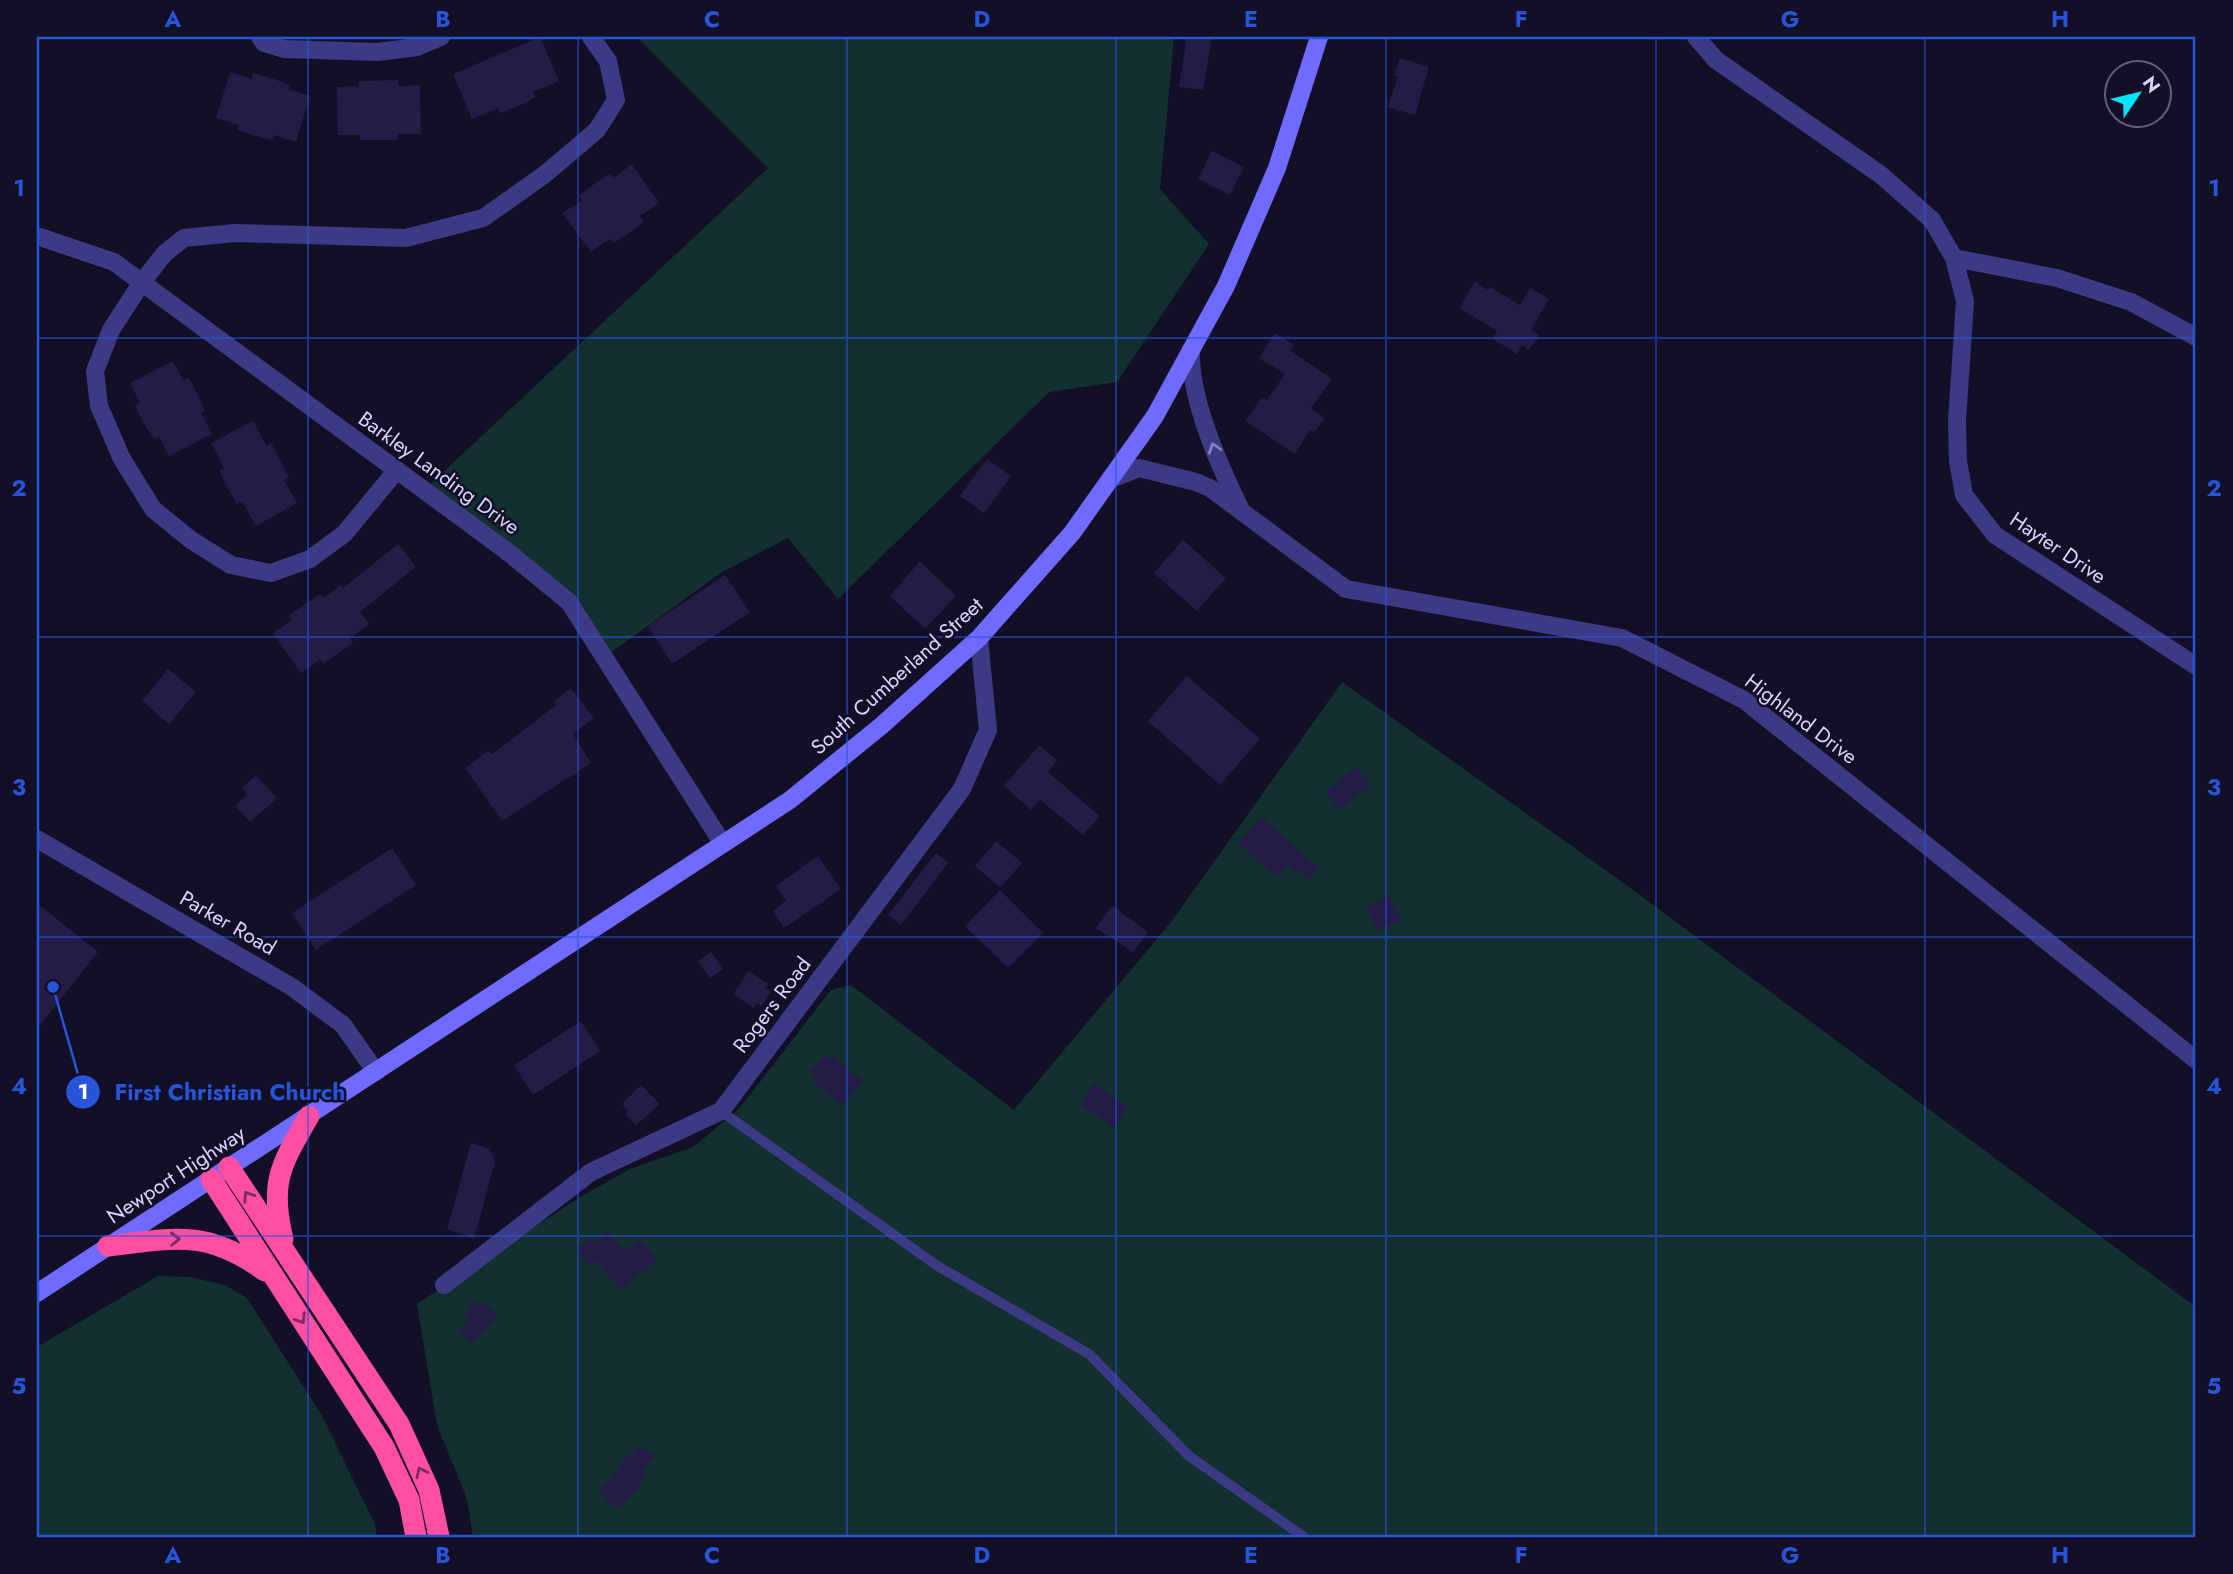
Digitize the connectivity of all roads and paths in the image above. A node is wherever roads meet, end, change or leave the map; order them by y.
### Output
1 (260, 37) edge
2 (441, 37) edge
3 (591, 37) edge
4 (1319, 37) edge
5 (1696, 37) edge
6 (401, 43) edge
7 (37, 236) edge
8 (1954, 258) junction
9 (142, 282) junction
10 (2196, 337) edge
11 (1191, 350) junction
12 (397, 470) junction
13 (1110, 479) junction
14 (1241, 511) junction
15 (979, 638) junction
16 (2196, 666) edge
17 (37, 839) edge
18 (723, 844) junction
19 (2196, 1060) edge
20 (376, 1072) junction
21 (721, 1111) junction
22 (309, 1116) junction
23 (229, 1167) junction
24 (211, 1179) junction
25 (108, 1246) junction
26 (287, 1255) junction
27 (275, 1277) junction
28 (444, 1284) dead end
29 (37, 1293) edge
30 (416, 1537) edge
31 (439, 1537) edge
32 (1304, 1537) edge

1 - 6 street
2 - 6 street
3 - 9 street
4 - 11 main road, South Cumberland Street
5 - 8 street, Hayter Drive
7 - 9 street, Barkley Landing Drive
8 - 10 street
8 - 16 street, Hayter Drive
9 - 12 street, Barkley Landing Drive
9 - 12 street
11 - 13 main road, South Cumberland Street
14 -> 11 street
12 - 18 street, Barkley Landing Drive
13 - 14 street, Highland Drive
13 - 15 main road, South Cumberland Street
14 - 19 street, Highland Drive
15 - 18 main road, South Cumberland Street
15 - 21 street, Rogers Road
17 - 20 street, Parker Road
18 - 20 main road, South Cumberland Street
20 - 22 main road, Newport Highway
21 - 28 street, Rogers Road
21 - 32 lane
22 - 23 main road, Newport Highway
22 - 26 highway
23 - 24 main road, Newport Highway
26 -> 23 highway
24 - 25 main road, Newport Highway
24 - 27 highway
25 -> 27 highway
25 - 29 main road, Newport Highway
31 -> 26 highway
27 -> 30 highway

